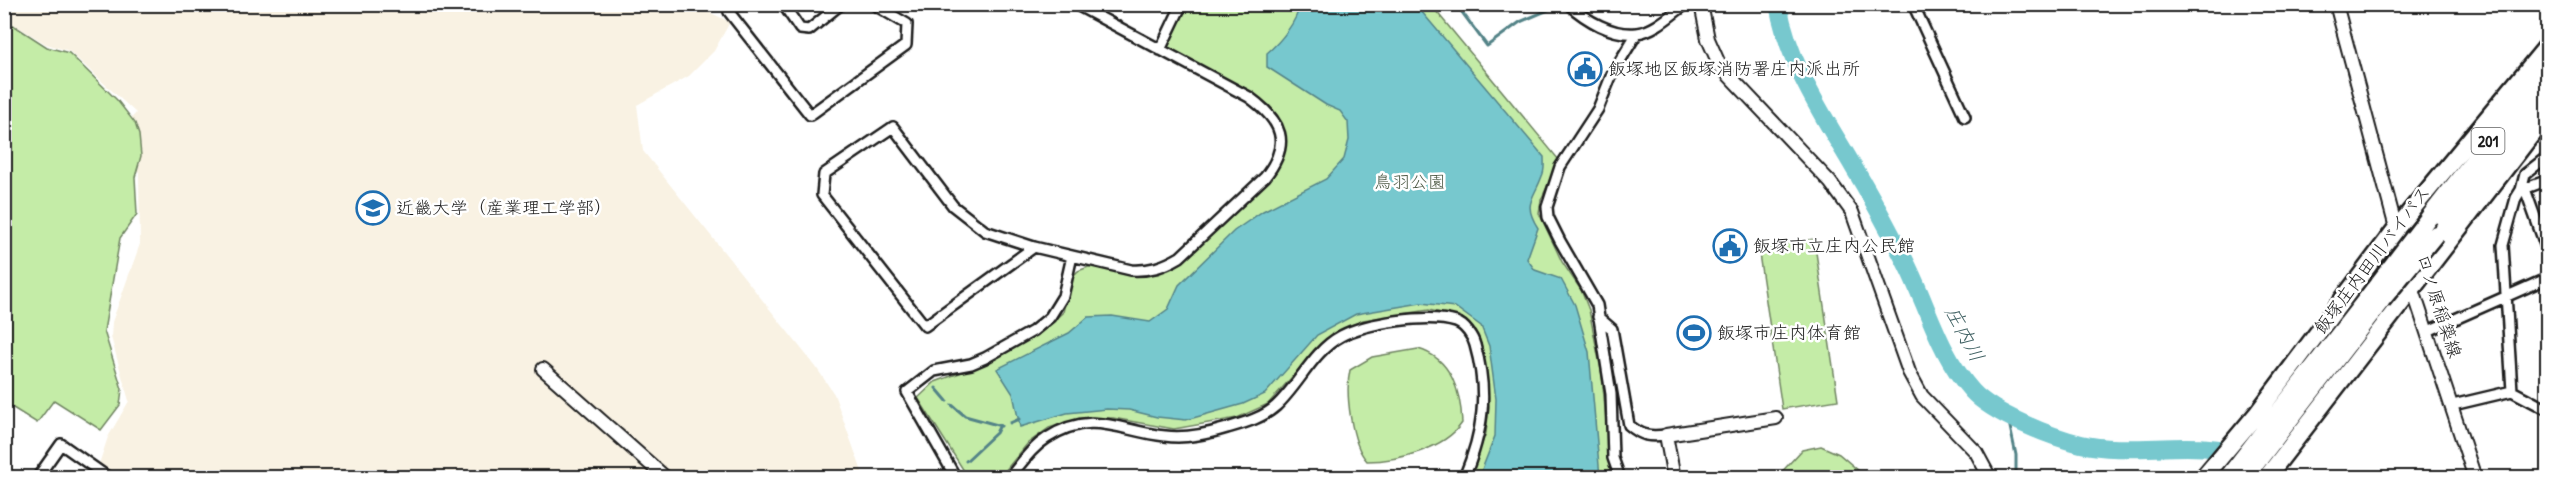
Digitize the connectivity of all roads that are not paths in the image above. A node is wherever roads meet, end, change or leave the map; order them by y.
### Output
1 (737, 4) edge
2 (783, 4) edge
3 (841, 4) edge
4 (873, 4) edge
5 (1075, 4) edge
6 (1182, 4) edge
7 (1568, 4) edge
8 (1686, 4) edge
9 (1701, 4) edge
10 (1913, 4) edge
11 (2336, 4) edge
12 (1637, 33) junction
13 (2547, 45) edge
14 (1160, 50) junction
15 (2547, 65) edge
16 (2547, 88) edge
17 (2547, 113) edge
18 (1965, 117) dead end
19 (2547, 156) edge
20 (2547, 180) edge
21 (2523, 189) junction
22 (2395, 230) junction
23 (1034, 247) junction
24 (2547, 253) edge
25 (1072, 256) junction
26 (2547, 278) edge
27 (2412, 286) junction
28 (2378, 295) junction
29 (2507, 295) junction
30 (1598, 316) junction
31 (2428, 330) junction
32 (543, 369) dead end
33 (2512, 391) junction
34 (2453, 405) junction
35 (2547, 410) edge
36 (1776, 418) dead end
37 (1666, 435) junction
38 (2281, 435) junction
39 (2204, 476) edge
40 (37, 477) edge
41 (109, 477) edge
42 (666, 477) edge
43 (956, 477) edge
44 (1009, 477) edge
45 (1464, 477) edge
46 (1620, 477) edge
47 (1674, 477) edge
48 (1990, 477) edge
49 (2227, 477) edge
50 (2245, 477) edge
51 (2266, 477) edge
52 (2475, 477) edge

1 - 4 street
2 - 3 street
5 - 14 street
6 - 14 street
7 - 12 street
8 - 12 street
9 - 48 street
10 - 18 street
11 - 22 street, 口ノ原稲築線
12 - 30 street
13 - 22 highway
14 - 25 street
15 - 28 highway, 飯塚庄内田川バイパス / 201, bridge
16 - 28 highway, 飯塚庄内田川バイパス / 201, bridge
17 - 27 highway
19 - 21 street
20 - 21 street
21 - 24 street
21 - 29 street
22 - 27 street, 口ノ原稲築線
22 - 39 highway
23 - 23 street
23 - 25 street
25 - 43 street
26 - 29 street
27 - 31 street, 口ノ原稲築線
27 - 38 highway
28 - 38 highway, 飯塚庄内田川バイパス / 201
29 - 31 street
29 - 33 street
30 - 37 street
30 - 46 street
31 - 34 street, 口ノ原稲築線
32 - 42 street
33 - 34 street
33 - 35 street
34 - 52 street, 口ノ原稲築線
36 - 37 street
37 - 47 street
38 - 49 highway, 飯塚庄内田川バイパス / 201
38 - 50 highway, 飯塚庄内田川バイパス / 201
38 - 51 highway
40 - 41 street
44 - 45 street

